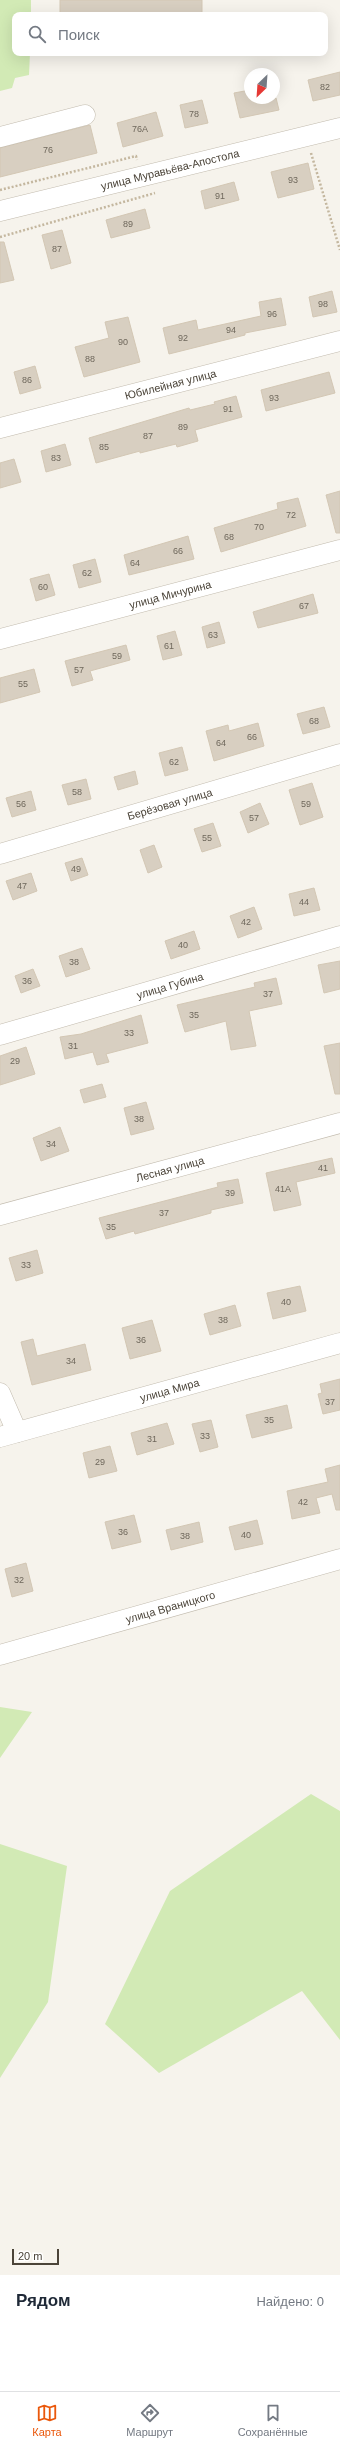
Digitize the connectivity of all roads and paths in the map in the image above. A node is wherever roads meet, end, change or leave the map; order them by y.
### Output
1 (85, 115) dead end
2 (340, 128) edge
3 (0, 137) edge
4 (310, 148) dead end
5 (0, 211) edge
6 (340, 250) edge
7 (340, 341) edge
8 (0, 428) edge
9 (340, 550) edge
10 (0, 639) edge
11 (340, 754) edge
12 (0, 854) edge
13 (340, 936) edge
14 (0, 1035) edge
15 (340, 1123) edge
16 (0, 1215) edge
17 (340, 1343) edge
18 (0, 1393) edge
19 (8, 1434) edge
20 (340, 1559) edge
21 (0, 1655) edge

1 - 3 street
2 - 5 street, улица Муравьёва-Апостола
4 - 6 path
7 - 8 street, Юбилейная улица
9 - 10 street, улица Мичурина
11 - 12 street, Берёзовая улица
13 - 14 street, улица Губина
15 - 16 street, Лесная улица
17 - 19 street, улица Мира
18 - 19 street
20 - 21 street, улица Враницкого

